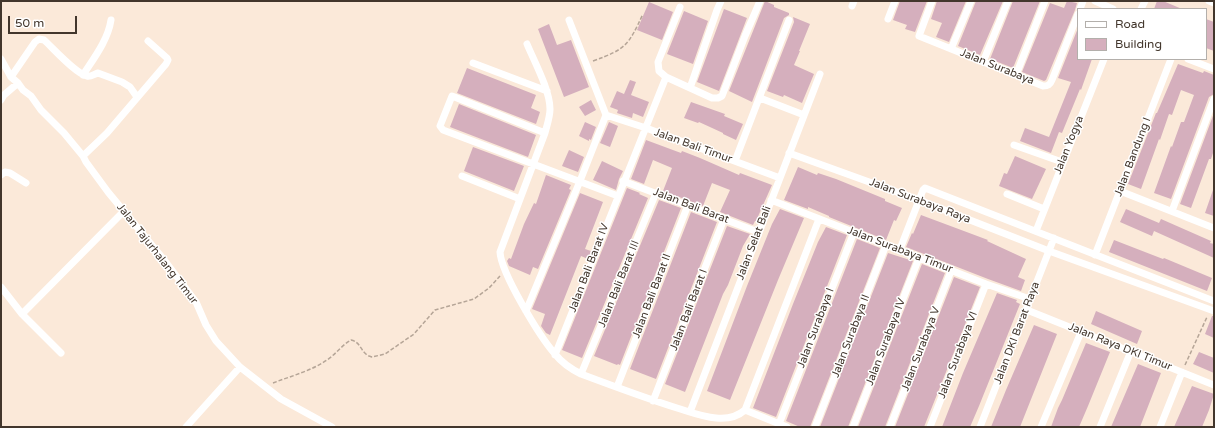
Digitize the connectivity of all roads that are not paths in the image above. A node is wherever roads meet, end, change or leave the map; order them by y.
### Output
1 (721, 1) edge
2 (760, 1) edge
3 (895, 1) edge
4 (932, 1) edge
5 (971, 1) edge
6 (1008, 1) edge
7 (1046, 1) edge
8 (1095, 1) edge
9 (1209, 1) edge
10 (1214, 3) edge
11 (680, 7) dead end
12 (1111, 8) edge
13 (1077, 16) edge
14 (888, 19) dead end
15 (111, 20) dead end
16 (568, 20) dead end
17 (789, 20) dead end
18 (148, 40) dead end
19 (527, 44) dead end
20 (951, 49) junction
21 (1, 59) edge
22 (1104, 60) edge
23 (1171, 60) edge
24 (1191, 60) edge
25 (983, 62) junction
26 (473, 63) dead end
27 (1214, 69) edge
28 (820, 74) dead end
29 (83, 75) junction
30 (1016, 75) junction
31 (11, 77) junction
32 (666, 77) junction
33 (18, 83) junction
34 (690, 88) junction
35 (547, 91) junction
36 (137, 97) junction
37 (760, 98) junction
38 (1214, 99) edge
39 (1, 100) edge
40 (606, 115) junction
41 (804, 115) junction
42 (646, 128) junction
43 (544, 133) junction
44 (1014, 144) dead end
45 (789, 153) junction
46 (83, 156) junction
47 (735, 161) junction
48 (1062, 162) junction
49 (533, 165) junction
50 (1, 175) edge
51 (462, 176) dead end
52 (780, 178) junction
53 (580, 181) junction
54 (624, 181) junction
55 (26, 183) dead end
56 (1120, 191) junction
57 (656, 193) junction
58 (1007, 194) dead end
59 (618, 196) junction
60 (520, 199) junction
61 (771, 200) junction
62 (919, 200) junction
63 (688, 205) junction
64 (1044, 209) junction
65 (124, 211) junction
66 (1172, 211) junction
67 (724, 219) junction
68 (819, 219) junction
69 (1214, 228) edge
70 (1036, 231) junction
71 (758, 232) junction
72 (854, 232) junction
73 (1054, 238) junction
74 (886, 245) junction
75 (900, 249) junction
76 (1049, 251) junction
77 (1095, 255) junction
78 (919, 258) junction
79 (951, 270) junction
80 (986, 284) junction
81 (1, 287) edge
82 (1030, 298) junction
83 (1214, 301) edge
84 (1026, 310) junction
85 (526, 311) junction
86 (1212, 311) edge
87 (22, 314) junction
88 (1081, 332) junction
89 (1131, 351) junction
90 (61, 353) dead end
91 (555, 355) junction
92 (240, 367) junction
93 (1182, 372) junction
94 (581, 374) junction
95 (1214, 385) edge
96 (617, 387) junction
97 (653, 401) junction
98 (745, 410) junction
99 (690, 412) junction
100 (779, 424) junction
101 (186, 427) edge
102 (332, 427) edge
103 (787, 427) edge
104 (815, 427) edge
105 (853, 427) edge
106 (890, 427) edge
107 (930, 427) edge
108 (980, 427) edge
109 (1041, 427) edge
110 (1100, 427) edge
111 (1160, 427) edge

1 - 34 street
2 - 34 street
3 - 14 street
4 - 20 street, Jalan Surabaya
5 - 20 street
6 - 25 street
7 - 30 street
8 - 12 street
9 - 10 street
11 - 32 street
13 - 30 street, Jalan Surabaya
15 - 29 street
16 - 40 street
17 - 37 street
18 - 36 street
19 - 35 street
20 - 25 street, Jalan Surabaya
21 - 31 street, Jalan Tajurhalang Timur
22 - 48 street, Jalan Yogya
23 - 56 street, Jalan Bandung I
24 - 27 street
25 - 30 street, Jalan Surabaya
26 - 35 street
28 - 41 street, Jalan Selat Bali
29 - 31 street
29 - 36 street
31 - 33 street, Jalan Tajurhalang Timur
32 - 34 street
32 - 42 street, Jalan Bali Barat IV
33 - 39 street
33 - 46 street, Jalan Tajurhalang Timur
35 - 43 street
36 - 46 street
37 - 41 street
37 - 47 street
38 - 66 street
40 - 42 street, Jalan Bali Timur
40 - 53 street
41 - 45 street, Jalan Selat Bali
42 - 47 street, Jalan Bali Timur
42 - 54 street, Jalan Bali Barat IV
43 - 49 street
43 - 49 street
44 - 48 street
45 - 52 street, Jalan Selat Bali
45 - 62 street, Jalan Surabaya Raya
46 - 65 street, Jalan Tajurhalang Timur
47 - 52 street, Jalan Bali Timur
48 - 64 street, Jalan Yogya
49 - 53 street
49 - 60 street
50 - 55 street
51 - 60 street
52 - 61 street, Jalan Selat Bali
53 - 59 street
53 - 85 street
54 - 57 street, Jalan Bali Barat
54 - 59 street, Jalan Bali Barat IV
56 - 66 street
56 - 77 street, Jalan Bandung I
57 - 63 street, Jalan Bali Barat
57 - 94 street, Jalan Bali Barat III
58 - 64 street
59 - 91 street, Jalan Bali Barat IV
60 - 85 street
61 - 68 street, Jalan Surabaya Timur
61 - 71 street, Jalan Selat Bali
62 - 70 street
62 - 75 street
62 - 76 street, Jalan Surabaya Raya
63 - 67 street, Jalan Bali Barat
63 - 96 street, Jalan Bali Barat II
64 - 70 street, Jalan Yogya
65 - 87 street
65 - 92 street, Jalan Tajurhalang Timur
66 - 69 street
67 - 71 street, Jalan Bali Barat
67 - 97 street, Jalan Bali Barat I
68 - 72 street, Jalan Surabaya Timur
68 - 98 street
70 - 73 street
71 - 99 street, Jalan Selat Bali
72 - 74 street, Jalan Surabaya Timur
72 - 100 street, Jalan Surabaya I
73 - 76 street, Jalan DKI Barat Raya
73 - 77 street
74 - 75 street, Jalan Surabaya Timur
74 - 104 street, Jalan Surabaya II
75 - 78 street, Jalan Surabaya Timur
76 - 82 street, Jalan DKI Barat Raya
76 - 86 street, Jalan Surabaya Raya
77 - 83 street
78 - 79 street, Jalan Surabaya Timur
78 - 105 street, Jalan Surabaya IV
79 - 80 street, Jalan Surabaya Timur
79 - 106 street, Jalan Surabaya V
80 - 82 street, Jalan Surabaya Timur
80 - 107 street, Jalan Surabaya VI
81 - 87 street
82 - 84 street, Jalan DKI Barat Raya
83 - 86 street
84 - 88 street, Jalan Raya DKI Timur
84 - 108 street, Jalan DKI Barat Raya
85 - 91 street
87 - 90 street
88 - 89 street, Jalan Raya DKI Timur
88 - 109 street
89 - 93 street, Jalan Raya DKI Timur
89 - 110 street
91 - 94 street
92 - 101 street
92 - 102 street, Jalan Tajurhalang Timur
93 - 95 street, Jalan Raya DKI Timur
93 - 111 street
94 - 96 street
96 - 97 street
97 - 99 street
98 - 99 street
98 - 100 street
100 - 103 street

